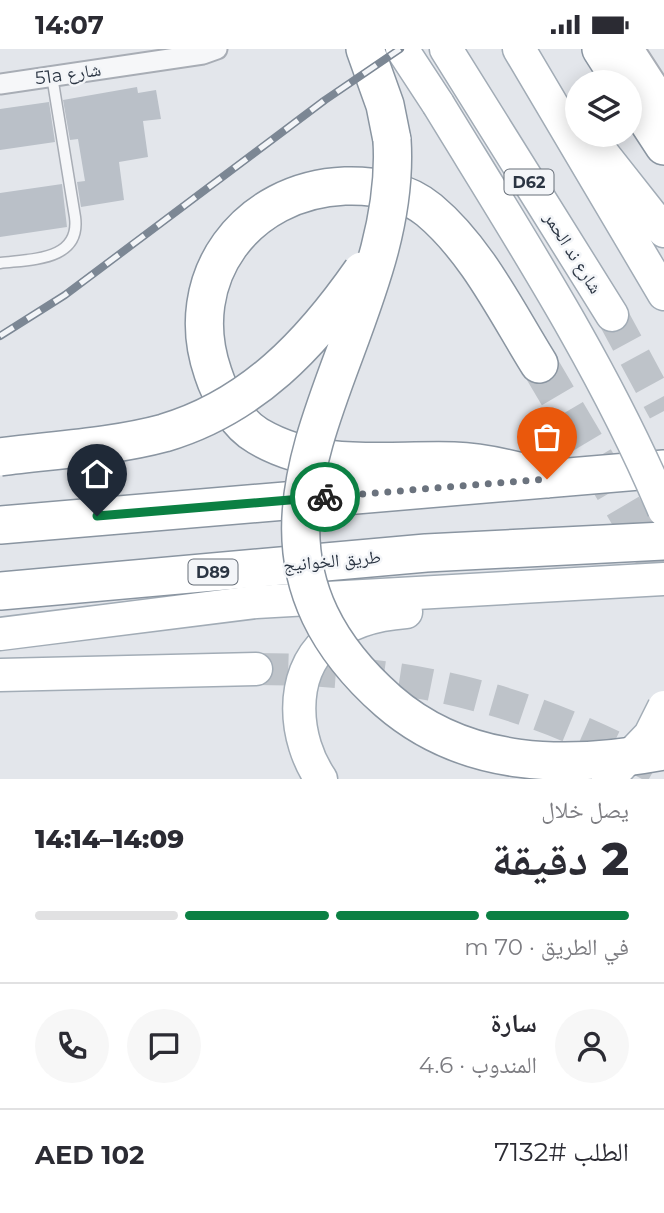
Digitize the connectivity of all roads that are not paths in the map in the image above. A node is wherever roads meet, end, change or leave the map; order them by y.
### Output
1 (217, 49) edge
2 (365, 49) edge
3 (402, 49) edge
4 (446, 49) edge
5 (524, 56) edge
6 (623, 56) edge
7 (52, 76) junction
8 (0, 84) edge
9 (664, 103) edge
10 (565, 106) edge
11 (642, 112) edge
12 (664, 146) edge
13 (598, 147) edge
14 (664, 231) edge
15 (380, 244) junction
16 (0, 263) edge
17 (664, 294) edge
18 (612, 315) tunnel mouth
19 (539, 364) tunnel mouth
20 (0, 457) edge
21 (664, 469) edge
22 (547, 479) junction
23 (664, 510) edge
24 (0, 524) edge
25 (664, 541) edge
26 (664, 579) edge
27 (0, 591) edge
28 (489, 591) junction
29 (0, 634) edge
30 (256, 669) tunnel mouth
31 (0, 675) edge
32 (664, 707) edge
33 (664, 751) edge
34 (321, 779) edge
35 (608, 779) edge

1 - 7 street, 51a شارع
2 - 15 highway, bridge
3 - 23 main road, bridge
4 - 18 main road, شارع ند الحمر / D62
5 - 10 main road
5 - 17 main road
6 - 9 street
7 - 8 street, 51a شارع
7 - 16 lane
11 - 12 highway
13 - 14 main road
15 - 20 highway, bridge
15 - 33 highway, bridge
19 - 22 highway
21 - 22 highway
22 - 24 highway
25 - 27 highway, طريق الخوانيج / D89
26 - 28 main road
28 - 29 main road
28 - 34 main road
30 - 31 main road
32 - 35 main road, bridge

